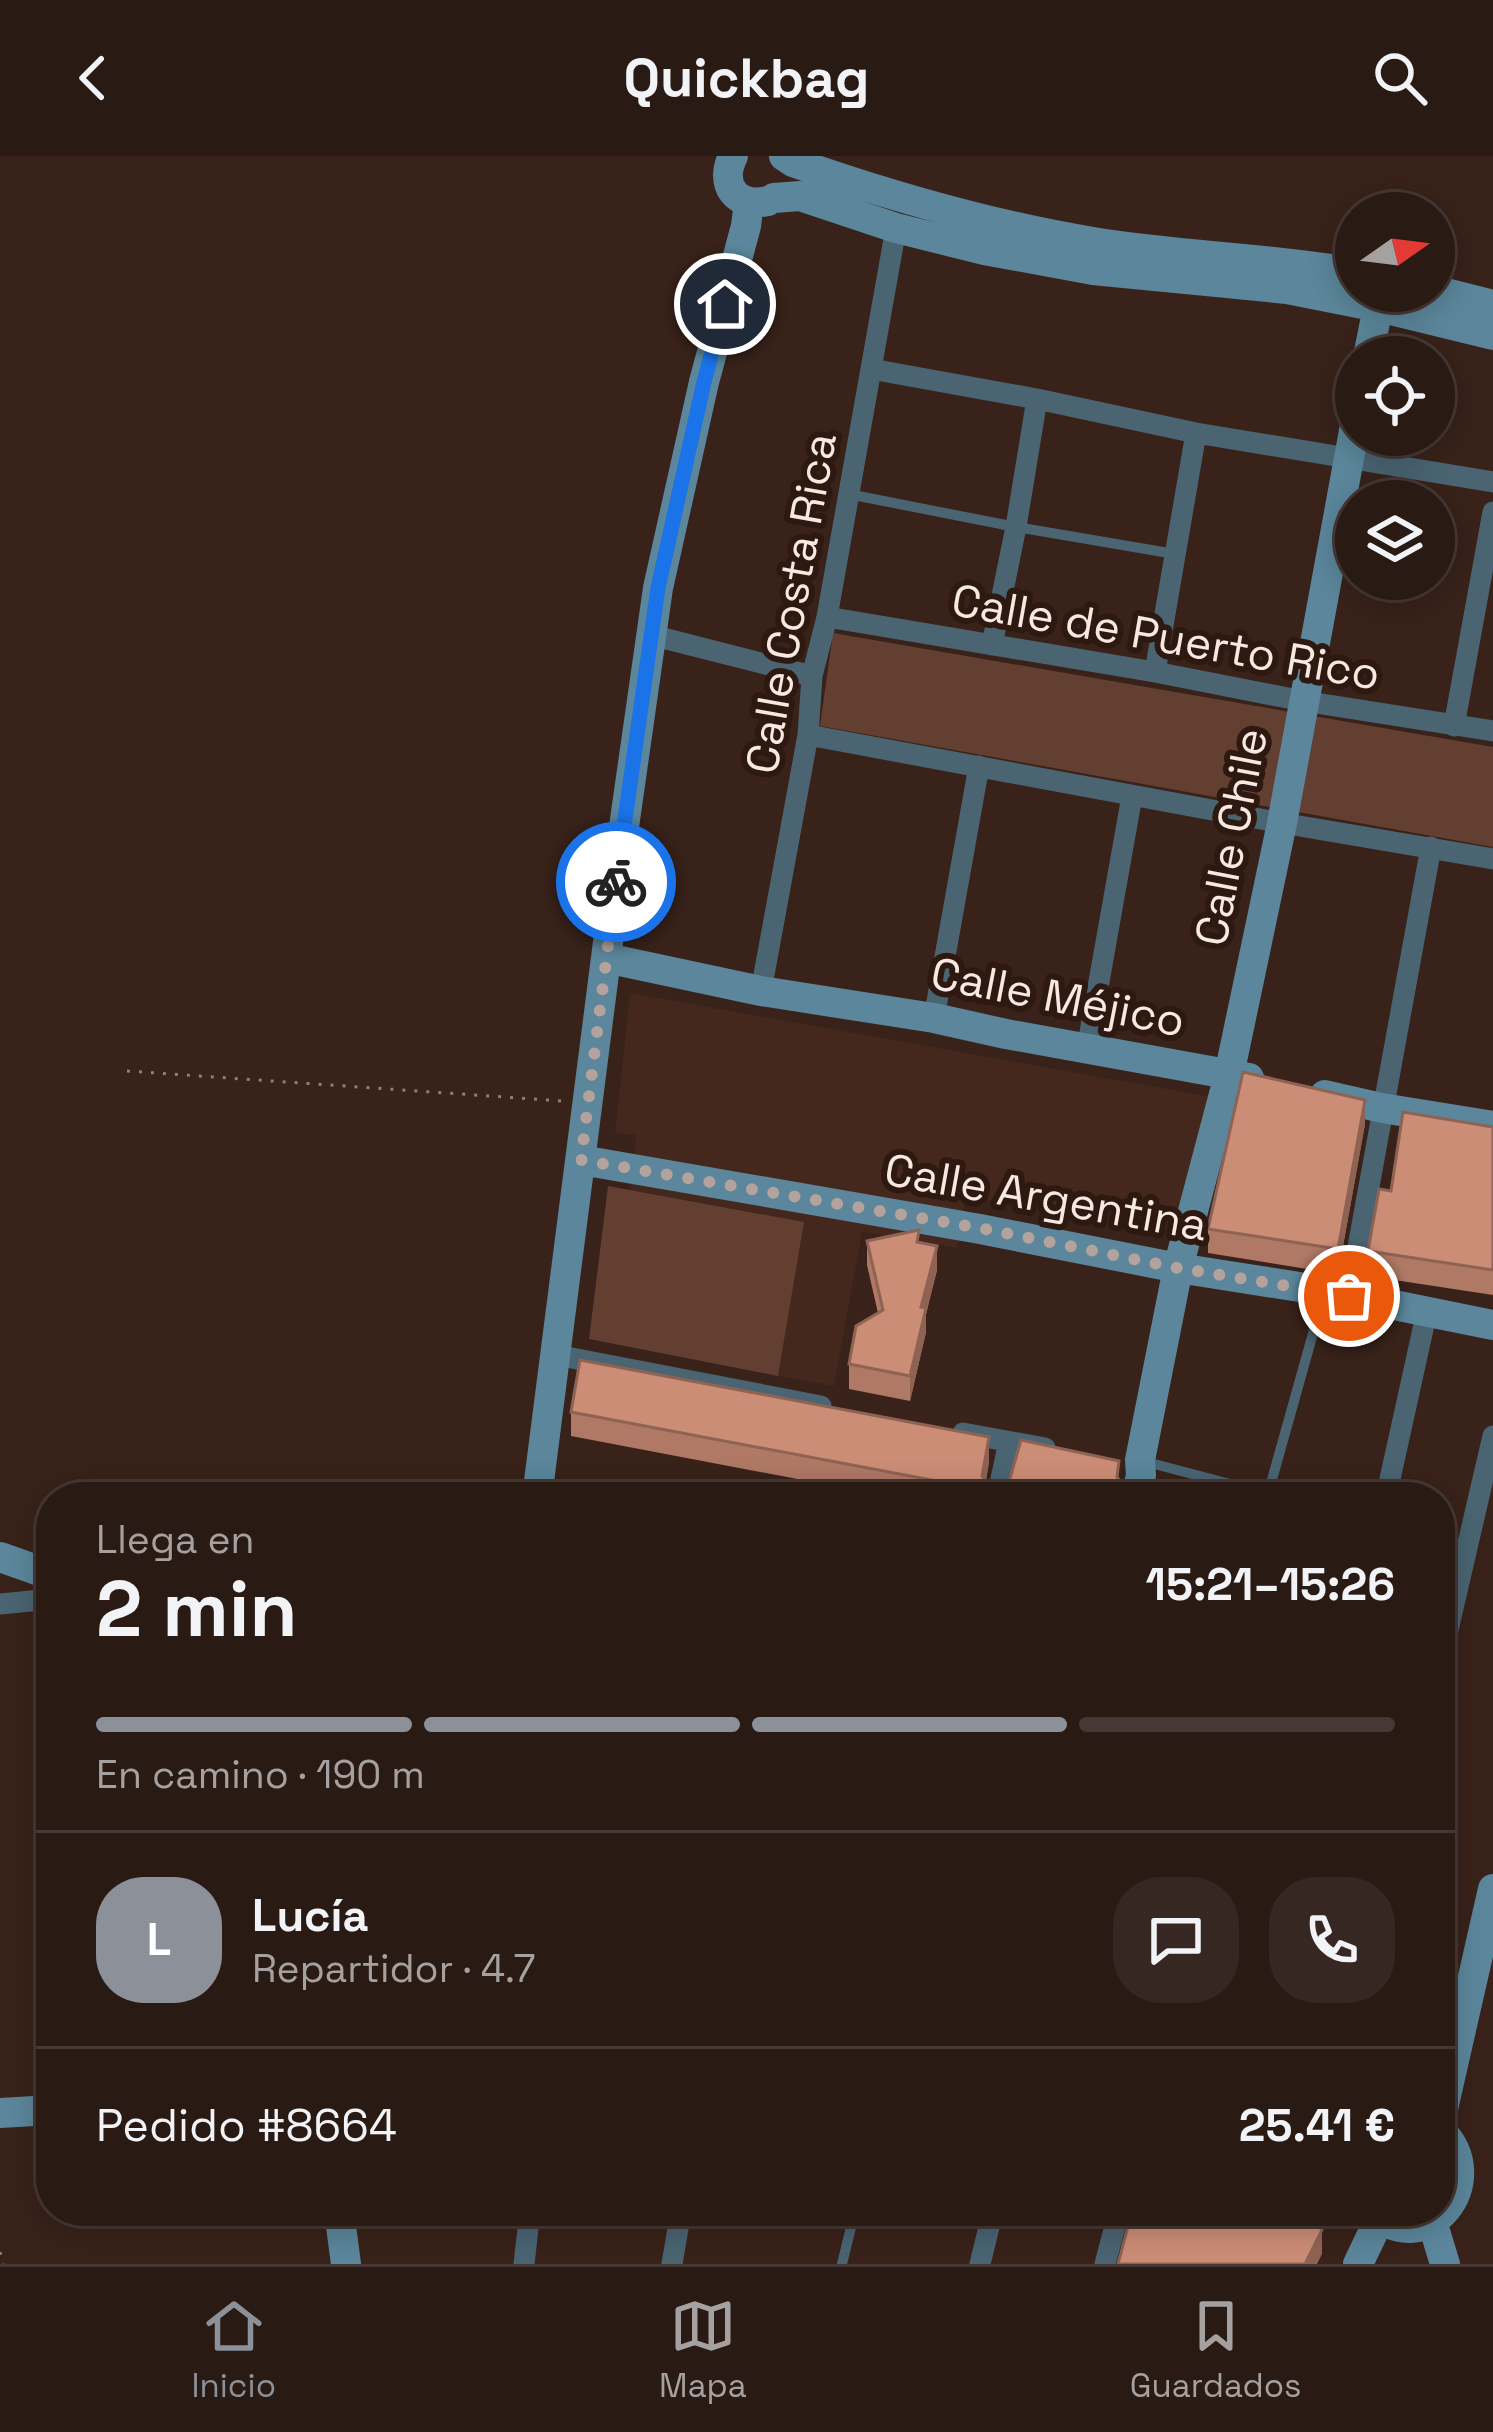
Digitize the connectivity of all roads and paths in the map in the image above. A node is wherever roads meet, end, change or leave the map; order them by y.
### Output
1 (782, 156) edge
2 (728, 160) edge
3 (762, 200) junction
4 (896, 228) junction
5 (1335, 269) edge
6 (1455, 295) edge
7 (1335, 299) edge
8 (1493, 305) edge
9 (1399, 312) edge
10 (1493, 334) edge
11 (872, 369) junction
12 (1037, 399) junction
13 (1196, 433) junction
14 (1350, 456) edge
15 (1349, 459) junction
16 (1493, 482) edge
17 (848, 494) junction
18 (1493, 512) edge
19 (1016, 527) junction
20 (1175, 554) junction
21 (827, 617) junction
22 (651, 635) junction
23 (992, 645) junction
24 (1154, 672) junction
25 (812, 676) junction
26 (1303, 701) junction
27 (1454, 726) junction
28 (1493, 731) edge
29 (808, 735) junction
30 (979, 766) junction
31 (1132, 796) junction
32 (1282, 823) junction
33 (1431, 847) junction
34 (1493, 859) edge
35 (606, 958) junction
36 (761, 991) junction
37 (934, 1018) junction
38 (1087, 1049) junction
39 (127, 1071) dead end
40 (1229, 1075) junction
41 (588, 1103) junction
42 (1382, 1108) junction
43 (1493, 1126) edge
44 (581, 1160) junction
45 (1178, 1268) junction
46 (1337, 1294) junction
47 (1427, 1311) junction
48 (1493, 1325) edge
49 (556, 1355) junction
50 (850, 1412) edge
51 (941, 1429) edge
52 (1493, 1436) edge
53 (1009, 1442) junction
54 (1071, 1454) edge
55 (1125, 1459) junction
56 (539, 1482) edge
57 (1000, 1482) edge
58 (1139, 1482) edge
59 (1217, 1482) edge
60 (1277, 1482) edge
61 (1389, 1482) edge
62 (9, 1560) edge
63 (1455, 1599) edge
64 (9, 1604) edge
65 (1493, 1888) edge
66 (36, 2111) edge
67 (0, 2113) edge
68 (1462, 2159) edge
69 (1455, 2196) edge
70 (341, 2226) edge
71 (528, 2226) edge
72 (678, 2226) edge
73 (851, 2226) edge
74 (989, 2226) edge
75 (1115, 2226) edge
76 (1371, 2226) edge
77 (1389, 2226) edge
78 (1443, 2226) edge
79 (1435, 2231) junction
80 (0, 2252) edge
81 (3, 2264) edge
82 (346, 2264) edge
83 (524, 2264) edge
84 (672, 2264) edge
85 (842, 2264) edge
86 (980, 2264) edge
87 (1105, 2264) edge
88 (1358, 2264) edge
89 (1445, 2264) edge

1 - 3 street
1 - 5 street
2 - 3 street
3 - 4 street
3 - 22 street
4 - 7 street
4 - 11 street, Calle Costa Rica
6 - 8 street
9 - 10 street
11 - 12 street
11 - 17 street, Calle Costa Rica
12 - 13 street
12 - 19 street
13 - 15 street
13 - 20 street
14 - 15 street, Calle Chile
15 - 16 street
15 - 26 street, Calle Chile
17 - 19 lane
17 - 21 street, Calle Costa Rica
18 - 27 street
19 - 20 lane
19 - 23 street
20 - 24 street
21 - 23 street, Calle de Puerto Rico
21 - 25 street, Calle Costa Rica
22 - 25 street
22 - 35 street
23 - 24 street, Calle de Puerto Rico
24 - 26 street, Calle de Puerto Rico
25 - 29 street, Calle Costa Rica
26 - 27 street, Calle de Puerto Rico
26 - 32 street, Calle Chile
27 - 28 street, Calle de Puerto Rico
29 - 30 street
29 - 36 street, Calle Costa Rica
30 - 31 street
30 - 37 street
31 - 32 street
31 - 38 street
32 - 33 street
32 - 40 street, Calle Chile
33 - 34 street
33 - 42 street
35 - 36 street, Calle Méjico
35 - 41 street
36 - 37 street, Calle Méjico
37 - 38 street, Calle Méjico
38 - 40 street, Calle Méjico
39 - 41 path
40 - 42 street, Calle Méjico
40 - 45 street, Calle Chile
41 - 44 street
42 - 43 street, Calle Méjico
42 - 46 street
44 - 45 street, Calle Argentina
44 - 49 street
45 - 46 street, Calle Argentina
45 - 55 street, Calle Chile
46 - 47 street, Calle Argentina
46 - 60 lane
47 - 48 street, Calle Argentina
47 - 61 street
49 - 50 street
49 - 56 street
51 - 53 street
52 - 63 street
53 - 54 street
53 - 57 street
55 - 58 street, Calle Chile
55 - 59 lane
62 - 64 street
65 - 68 street
66 - 67 street
68 - 69 street
70 - 82 street
71 - 83 street
72 - 84 street
73 - 85 lane
74 - 86 street
75 - 87 street
76 - 88 street
77 - 79 street
78 - 79 street
79 - 89 street
80 - 81 path

